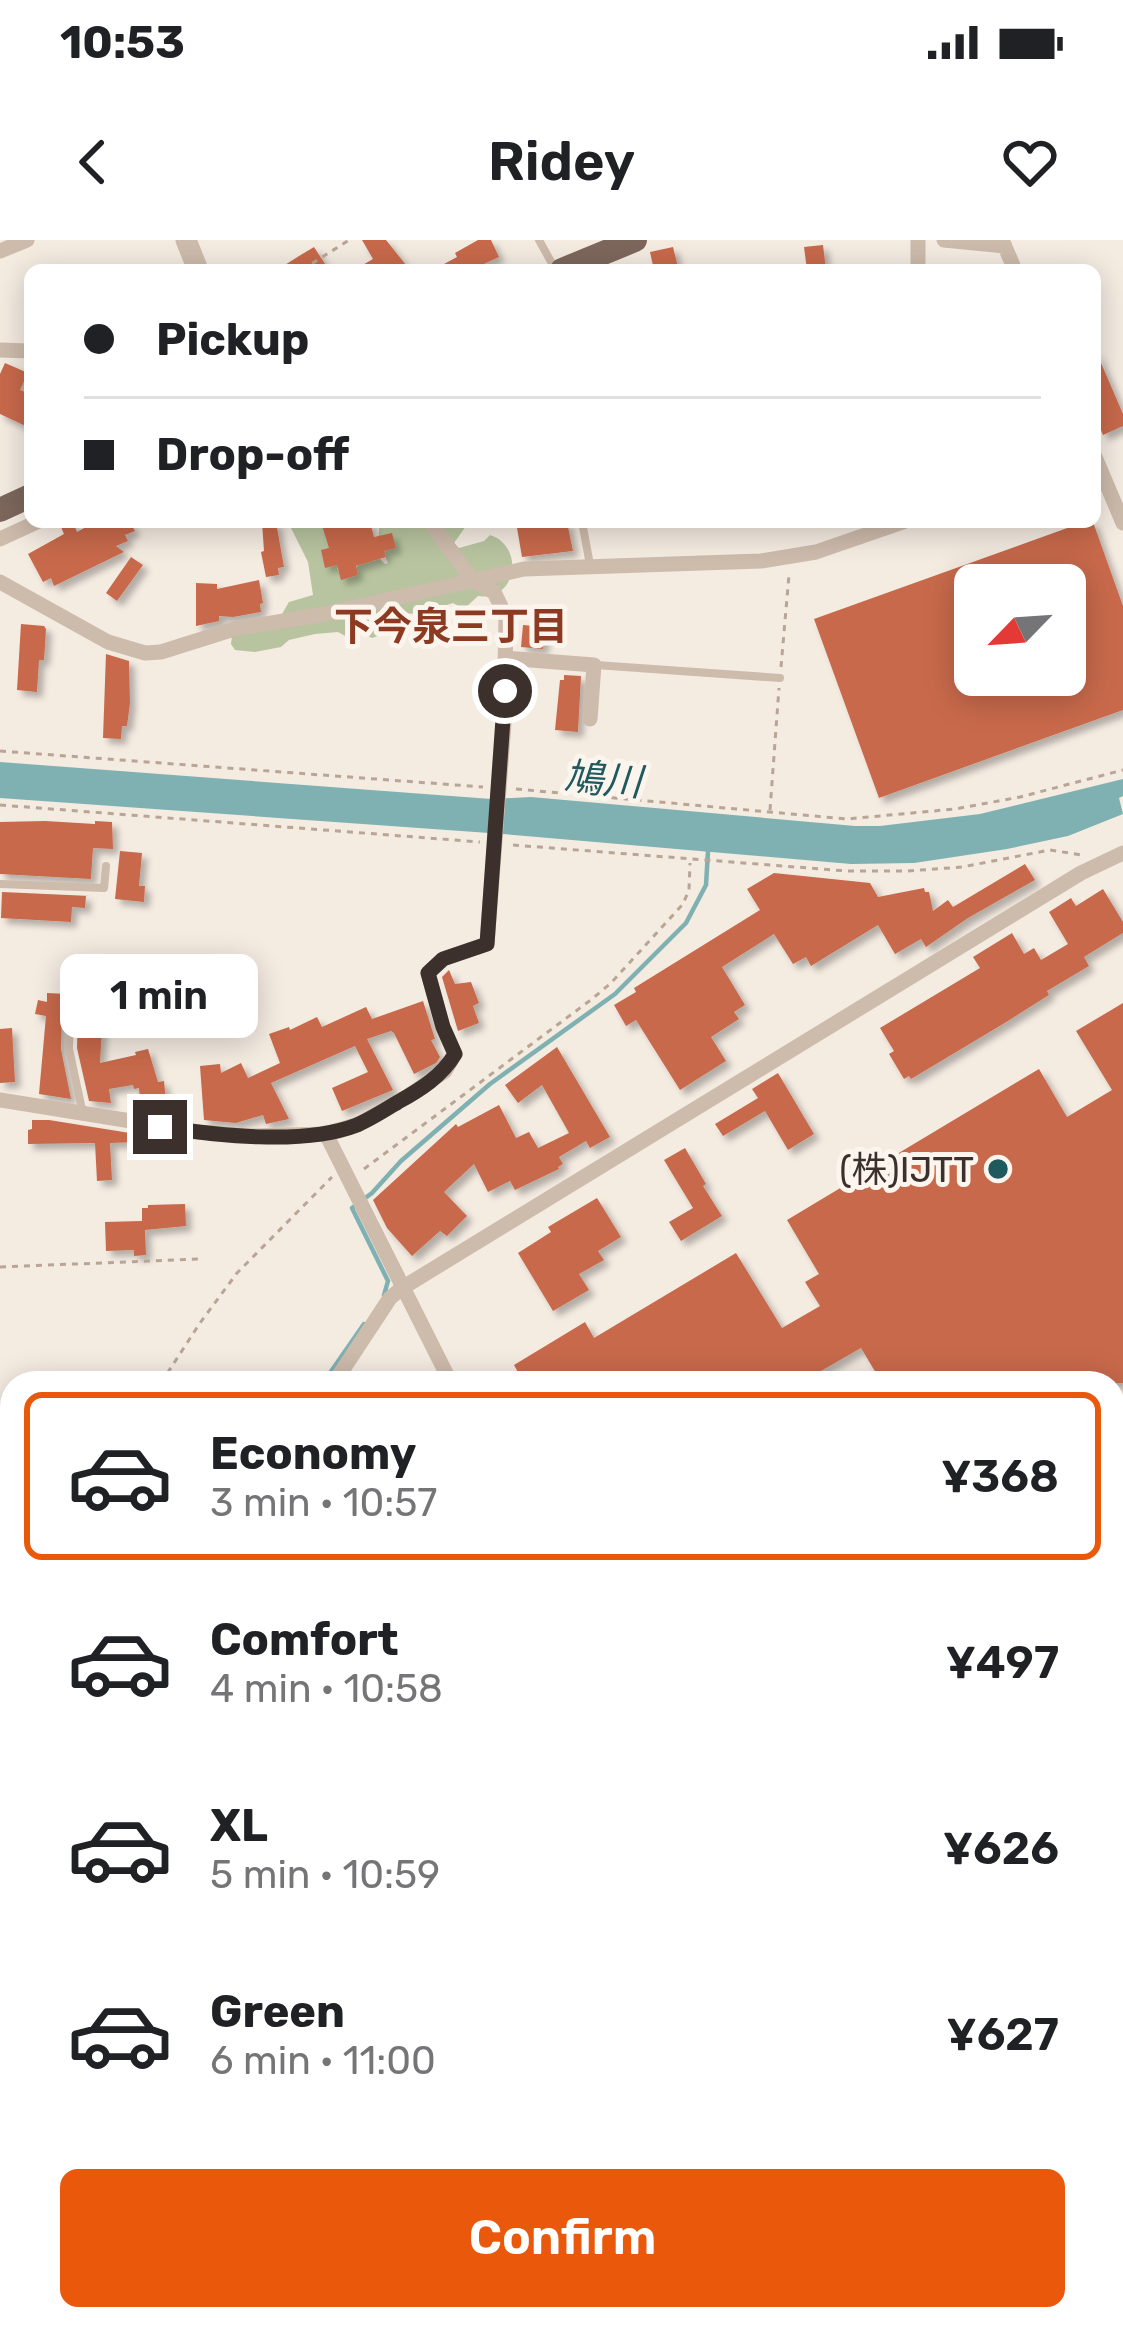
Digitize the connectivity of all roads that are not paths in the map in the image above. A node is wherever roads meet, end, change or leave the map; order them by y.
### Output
1 (27, 240) edge
2 (635, 240) edge
3 (944, 240) edge
4 (1004, 243) edge
5 (0, 251) edge
6 (574, 264) edge
7 (1101, 471) edge
8 (1123, 523) edge
9 (434, 528) edge
10 (583, 528) edge
11 (885, 528) edge
12 (591, 566) junction
13 (473, 581) junction
14 (0, 583) edge
15 (506, 658) junction
16 (594, 664) junction
17 (780, 678) dead end
18 (590, 719) dead end
19 (1123, 853) edge
20 (106, 866) dead end
21 (0, 884) edge
22 (70, 1012) dead end
23 (0, 1100) edge
24 (83, 1115) junction
25 (326, 1134) junction
26 (402, 1288) junction
27 (342, 1371) edge
28 (445, 1371) edge

1 - 5 street
2 - 6 main road
3 - 4 street
7 - 8 street
9 - 13 street
10 - 12 lane
11 - 12 street
12 - 13 street
13 - 14 street
13 - 15 street
15 - 16 street
15 - 25 street
16 - 17 lane
16 - 18 street
19 - 26 street
20 - 21 lane
22 - 24 lane
23 - 24 street
24 - 25 street
25 - 26 street
26 - 27 street
26 - 28 street

